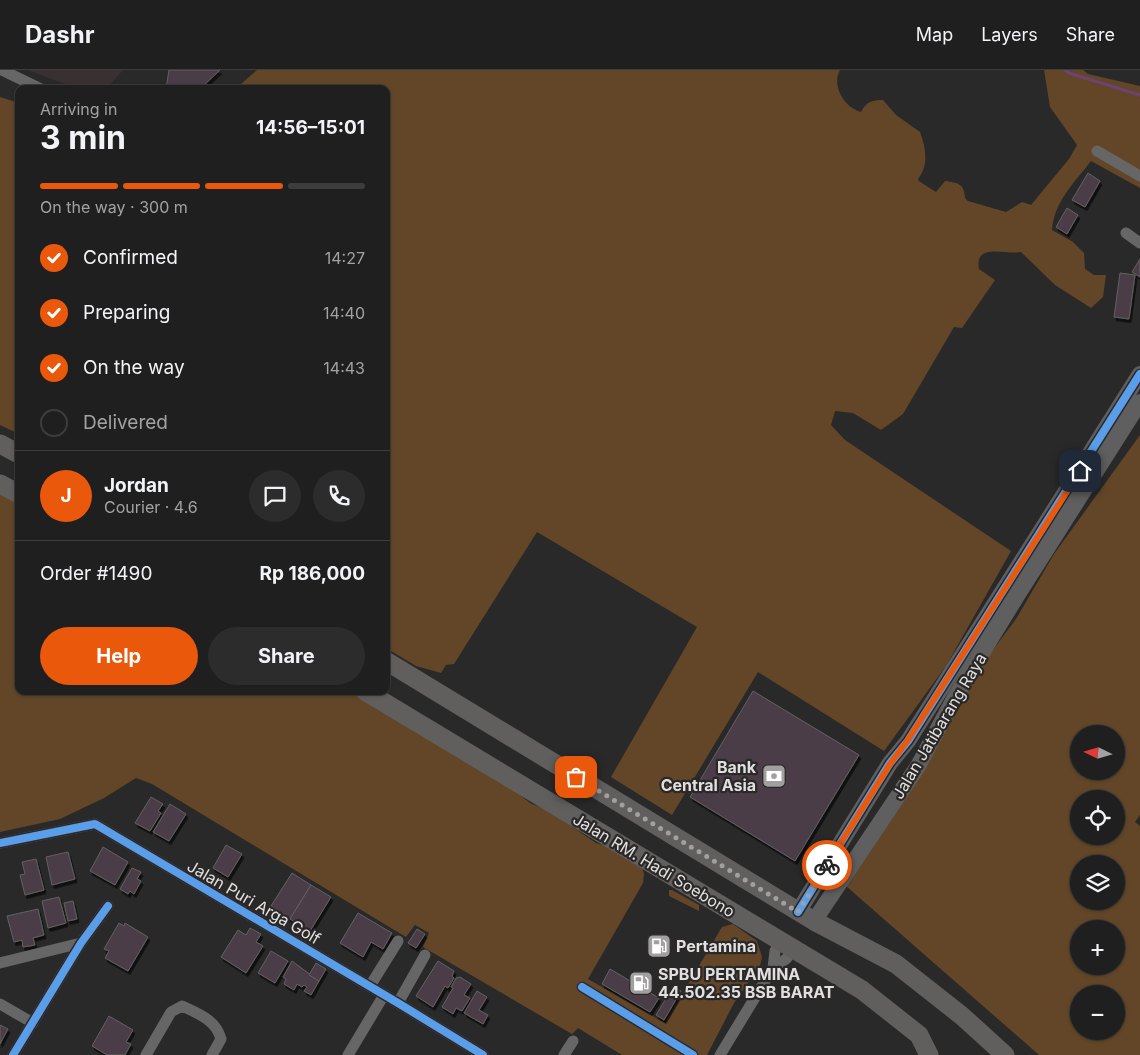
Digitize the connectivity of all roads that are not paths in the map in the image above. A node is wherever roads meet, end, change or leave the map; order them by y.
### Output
1 (2, 70) edge
2 (33, 85) edge
3 (1097, 151) dead end
4 (1140, 176) edge
5 (1126, 233) dead end
6 (1140, 243) edge
7 (1139, 376) edge
8 (1140, 402) edge
9 (0, 444) edge
10 (15, 452) edge
11 (0, 484) edge
12 (15, 492) edge
13 (390, 666) edge
14 (390, 692) edge
15 (372, 695) edge
16 (417, 721) junction
17 (908, 740) junction
18 (927, 748) junction
19 (0, 844) edge
20 (108, 906) dead end
21 (806, 916) junction
22 (398, 941) dead end
23 (81, 943) junction
24 (788, 944) junction
25 (425, 955) dead end
26 (0, 963) edge
27 (370, 986) junction
28 (582, 988) dead end
29 (384, 995) junction
30 (398, 1002) junction
31 (0, 1004) edge
32 (33, 1023) junction
33 (919, 1035) junction
34 (573, 1041) dead end
35 (13, 1055) edge
36 (146, 1055) edge
37 (212, 1055) edge
38 (348, 1055) edge
39 (482, 1055) edge
40 (564, 1055) edge
41 (693, 1055) edge
42 (720, 1055) edge
43 (930, 1055) edge
44 (940, 1055) edge
45 (1005, 1055) edge

1 - 2 street
3 - 4 street
5 - 6 street
7 - 17 street, Jalan Jatibarang Raya
8 - 18 street, Jalan Jatibarang Raya
9 - 10 main road
11 - 12 main road
13 - 21 main road
14 - 16 main road
15 - 16 main road, Jalan RM. Hadi Soebono
16 - 24 main road, Jalan RM. Hadi Soebono
17 - 18 street
17 - 21 street, Jalan Jatibarang Raya
18 - 21 street, Jalan Jatibarang Raya
19 - 27 street, Jalan Puri Arga Golf
20 - 23 street
21 - 45 main road
22 - 27 street
23 - 26 street
23 - 32 street
24 - 33 main road, Jalan RM. Hadi Soebono
24 - 42 street
25 - 30 street
27 - 29 street, Jalan Puri Arga Golf
28 - 41 street
29 - 30 street, Jalan Puri Arga Golf
29 - 38 street
30 - 39 street, Jalan Puri Arga Golf
31 - 32 street
32 - 35 street
33 - 43 main road, Jalan RM. Hadi Soebono
33 - 44 main road
34 - 40 street
36 - 37 street

